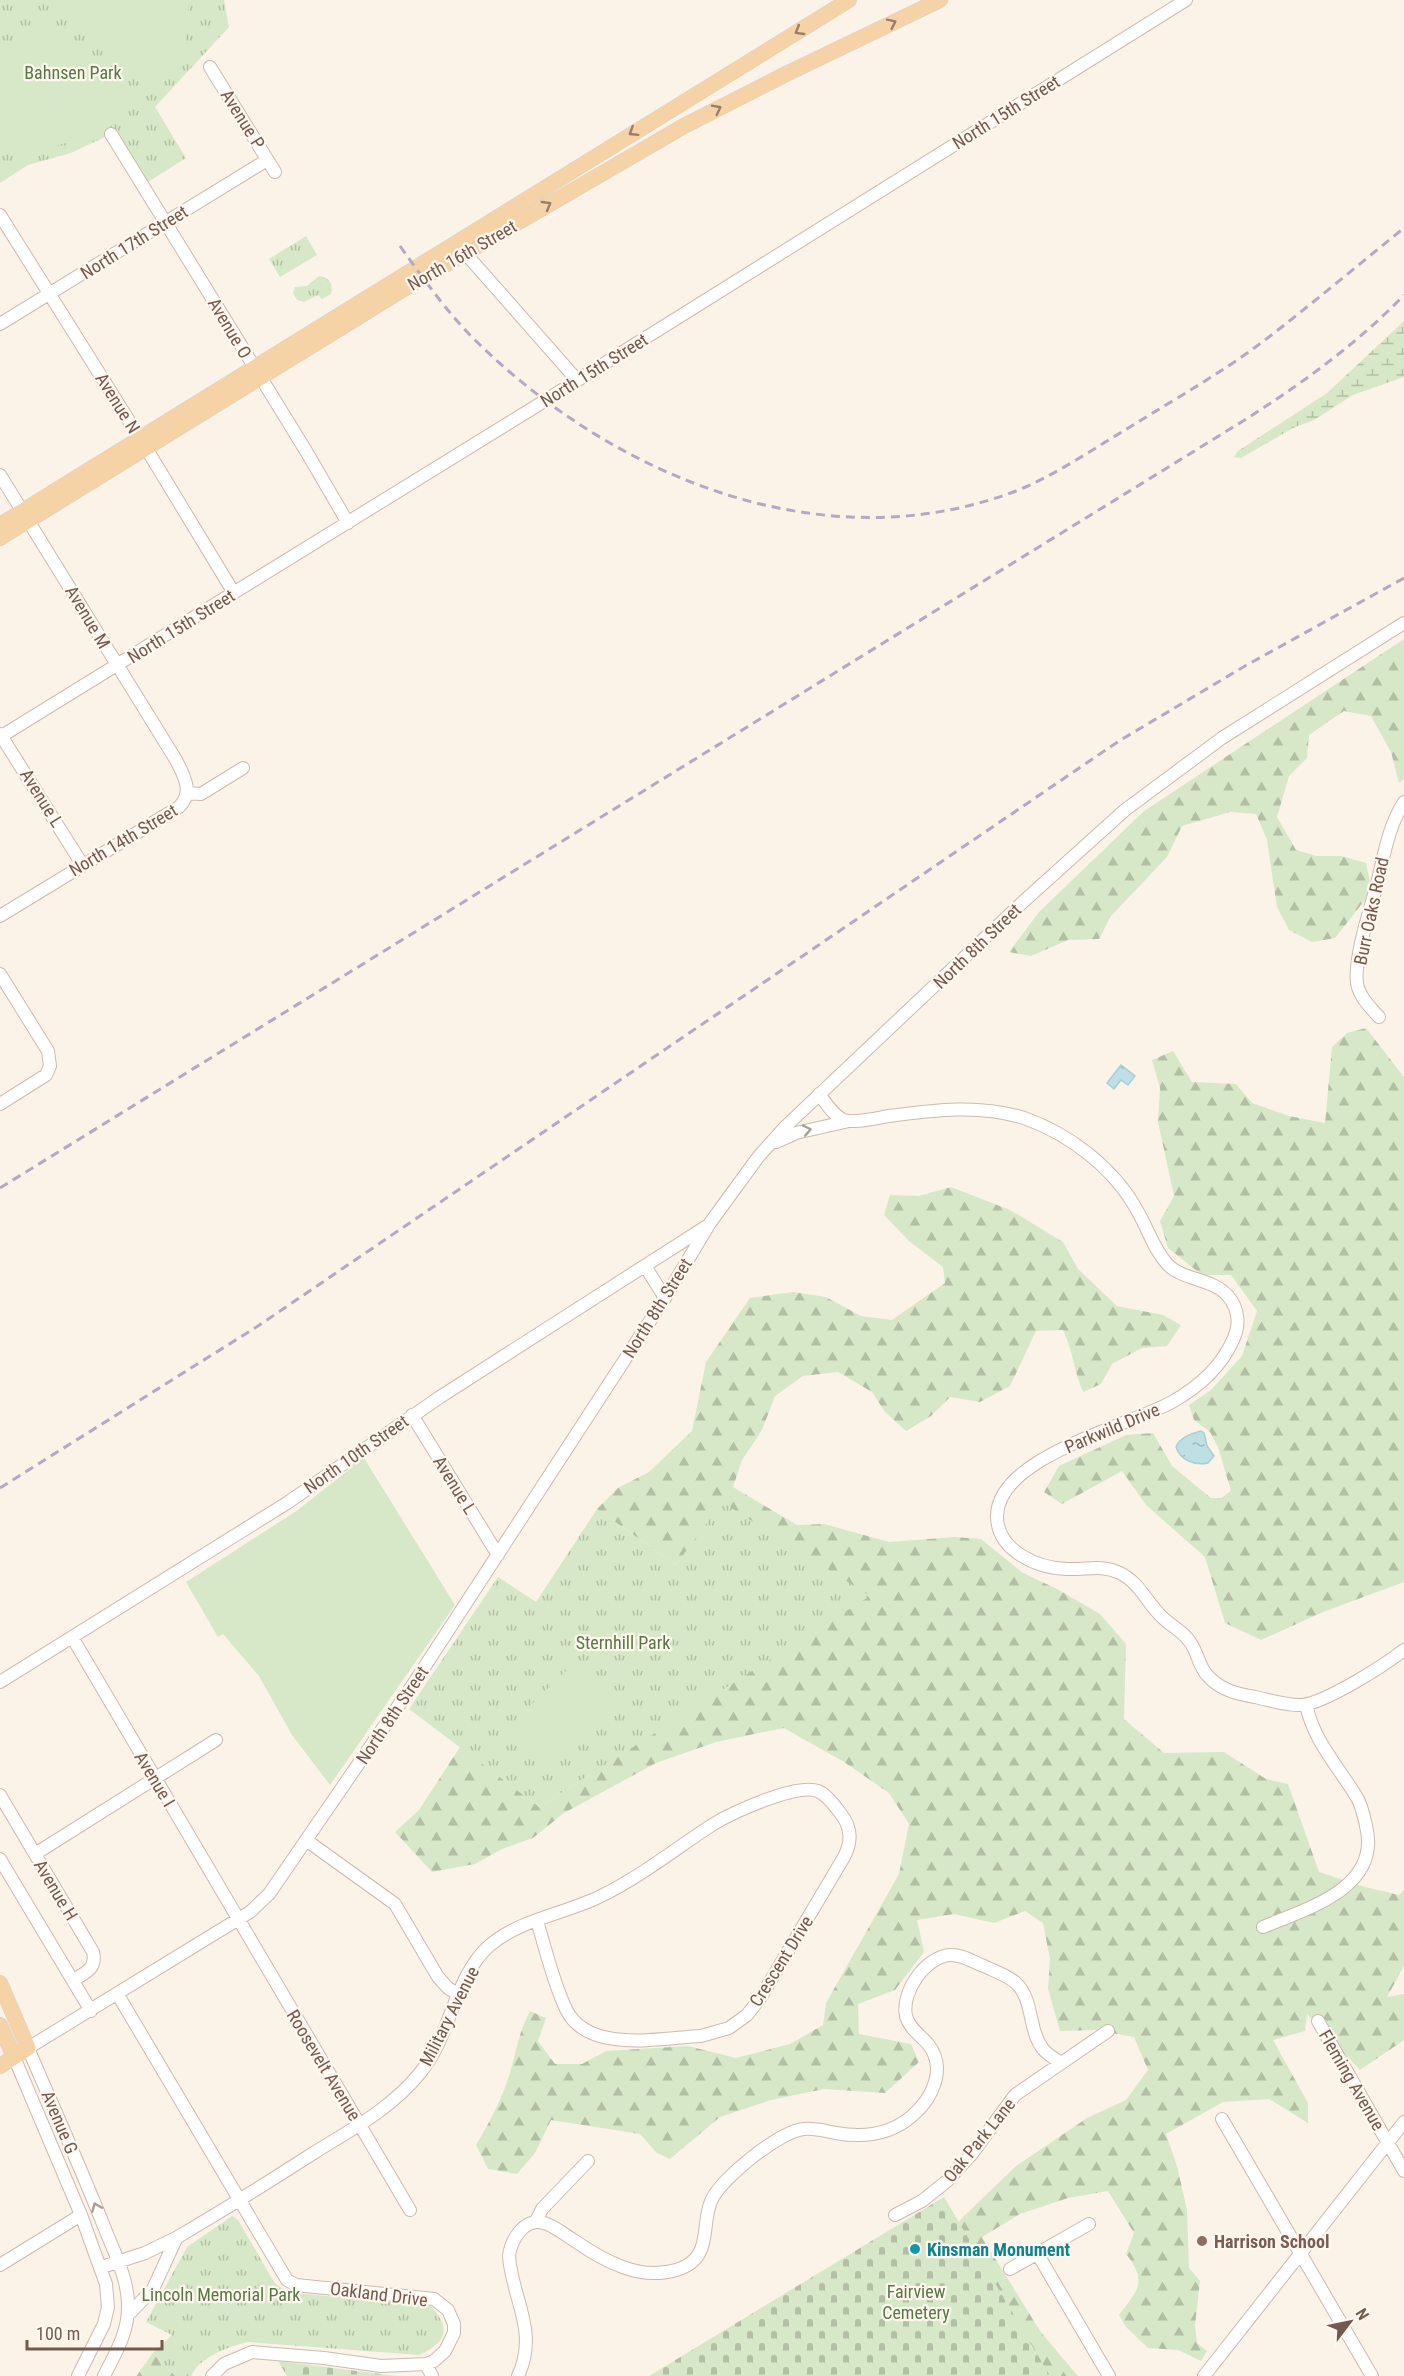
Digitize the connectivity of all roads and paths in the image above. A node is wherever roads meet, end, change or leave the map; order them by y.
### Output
1 (849, 0) edge
2 (940, 0) edge
3 (1186, 0) edge
4 (210, 67) dead end
5 (111, 134) dead end
6 (267, 160) junction
7 (275, 172) dead end
8 (0, 215) edge
9 (166, 222) junction
10 (466, 254) junction
11 (50, 294) junction
12 (0, 324) edge
13 (258, 372) junction
14 (577, 380) junction
15 (143, 443) junction
16 (0, 475) edge
17 (26, 515) junction
18 (348, 523) junction
19 (0, 525) edge
20 (0, 538) edge
21 (234, 593) junction
22 (1404, 624) edge
23 (117, 665) junction
24 (0, 736) edge
25 (243, 768) dead end
26 (187, 793) junction
27 (1404, 802) edge
28 (82, 864) junction
29 (0, 915) edge
30 (0, 974) edge
31 (1379, 1017) dead end
32 (819, 1094) junction
33 (0, 1104) edge
34 (849, 1121) junction
35 (767, 1147) junction
36 (710, 1223) junction
37 (645, 1266) junction
38 (665, 1298) junction
39 (412, 1415) junction
40 (498, 1555) junction
41 (72, 1637) junction
42 (1404, 1650) edge
43 (0, 1682) edge
44 (1306, 1704) junction
45 (216, 1740) dead end
46 (154, 1779) junction
47 (0, 1795) edge
48 (837, 1809) joint
49 (306, 1840) junction
50 (35, 1854) junction
51 (0, 1859) edge
52 (238, 1920) junction
53 (537, 1921) junction
54 (1263, 1927) dead end
55 (73, 1980) junction
56 (0, 1983) edge
57 (118, 1995) junction
58 (459, 1995) junction
59 (91, 2011) junction
60 (1318, 2021) dead end
61 (0, 2025) edge
62 (1108, 2031) dead end
63 (28, 2048) junction
64 (14, 2057) junction
65 (1061, 2063) junction
66 (0, 2066) edge
67 (1222, 2119) dead end
68 (1404, 2122) edge
69 (360, 2124) junction
70 (1388, 2143) junction
71 (588, 2161) dead end
72 (1404, 2171) edge
73 (239, 2200) junction
74 (410, 2210) dead end
75 (81, 2215) junction
76 (895, 2215) dead end
77 (536, 2221) junction
78 (1089, 2224) dead end
79 (176, 2238) junction
80 (1037, 2253) junction
81 (1301, 2254) junction
82 (118, 2261) junction
83 (0, 2265) edge
84 (102, 2267) junction
85 (1010, 2269) dead end
86 (128, 2316) junction
87 (426, 2364) junction
88 (215, 2372) edge
89 (78, 2376) edge
90 (104, 2376) edge
91 (432, 2376) edge
92 (518, 2376) edge
93 (1109, 2376) edge
94 (1204, 2376) edge
95 (1372, 2376) edge

1 -> 13 main road, North 16th Street
10 -> 2 main road, North 16th Street
3 - 14 street, North 15th Street
4 - 6 street, Avenue P
5 - 9 street, Avenue O
6 - 7 street, Avenue P
6 - 9 street, North 17th Street
8 - 11 street, Avenue N
9 - 11 street, North 17th Street
9 - 13 street, Avenue O
10 - 13 main road, North 16th Street
10 - 14 street
11 - 12 street, North 17th Street
11 - 15 street, Avenue N
13 - 15 main road, North 16th Street
13 - 18 street, Avenue O
14 - 18 street, North 15th Street
15 - 17 main road, North 16th Street
15 - 21 street, Avenue N
16 - 17 street, Avenue M
17 - 19 main road, North 16th Street
17 - 20 main road, North 16th Street
17 - 23 street, Avenue M
18 - 21 street, North 15th Street
21 - 23 street, North 15th Street
22 - 32 street, North 8th Street
23 - 24 street, North 15th Street
23 - 26 street, Avenue M
24 - 28 street, Avenue L
25 - 26 street, North 14th Street
26 - 28 street, North 14th Street
27 - 31 street, Burr Oaks Road
28 - 29 street, North 14th Street
30 - 33 street
32 - 34 street
32 - 35 street, North 8th Street
35 -> 34 street, Parkwild Drive
34 - 44 street, Parkwild Drive
35 - 36 street, North 8th Street
36 - 37 street, North 10th Street
36 - 38 street, North 8th Street
37 - 38 street
37 - 39 street, North 10th Street
38 - 40 street, North 8th Street
39 - 40 street, Avenue L
39 - 41 street, North 10th Street
40 - 49 street, North 8th Street
41 - 43 street, North 10th Street
41 - 46 street, Avenue I
42 - 44 street, Parkwild Drive
44 - 54 street
45 - 46 street
46 - 50 street
46 - 52 street, Avenue I
47 - 50 street, Avenue H
48 - 53 street, Military Avenue
48 - 53 street, Crescent Drive
49 - 52 street, North 8th Street
49 - 58 street
50 - 55 street, Avenue H
51 - 55 street
52 - 57 street, North 8th Street
52 - 69 street, Roosevelt Avenue
53 - 58 street, Military Avenue
55 - 59 street
56 - 63 main road, Avenue G
57 - 59 street, North 8th Street
57 - 73 street, Oakland Drive
58 - 69 street, Military Avenue
59 - 63 street, North 8th Street
60 - 70 street, Fleming Avenue
61 - 64 main road, Avenue G
62 - 65 street, Oak Park Lane
63 - 64 main road, North 8th Street
82 -> 63 street, Avenue G
64 - 66 main road, North 8th Street
64 - 75 street, Avenue G
65 - 76 street, Oak Park Lane
65 - 77 street
67 - 81 street
68 - 70 street
69 - 73 street, Military Avenue
69 - 74 street, Roosevelt Avenue
70 - 72 street, Fleming Avenue
70 - 81 street
71 - 77 street
73 - 79 street, Military Avenue
73 - 87 street, Oakland Drive
75 - 83 street
75 - 84 street, Avenue G
77 - 92 street
78 - 80 street
79 - 82 street, Military Avenue
79 - 86 street
80 - 85 street
80 - 93 street
81 - 94 street
81 - 95 street
82 - 84 street, Military Avenue
82 - 86 street, Avenue G
84 - 89 street, Avenue G
86 - 90 street
87 - 88 street
87 - 91 street

